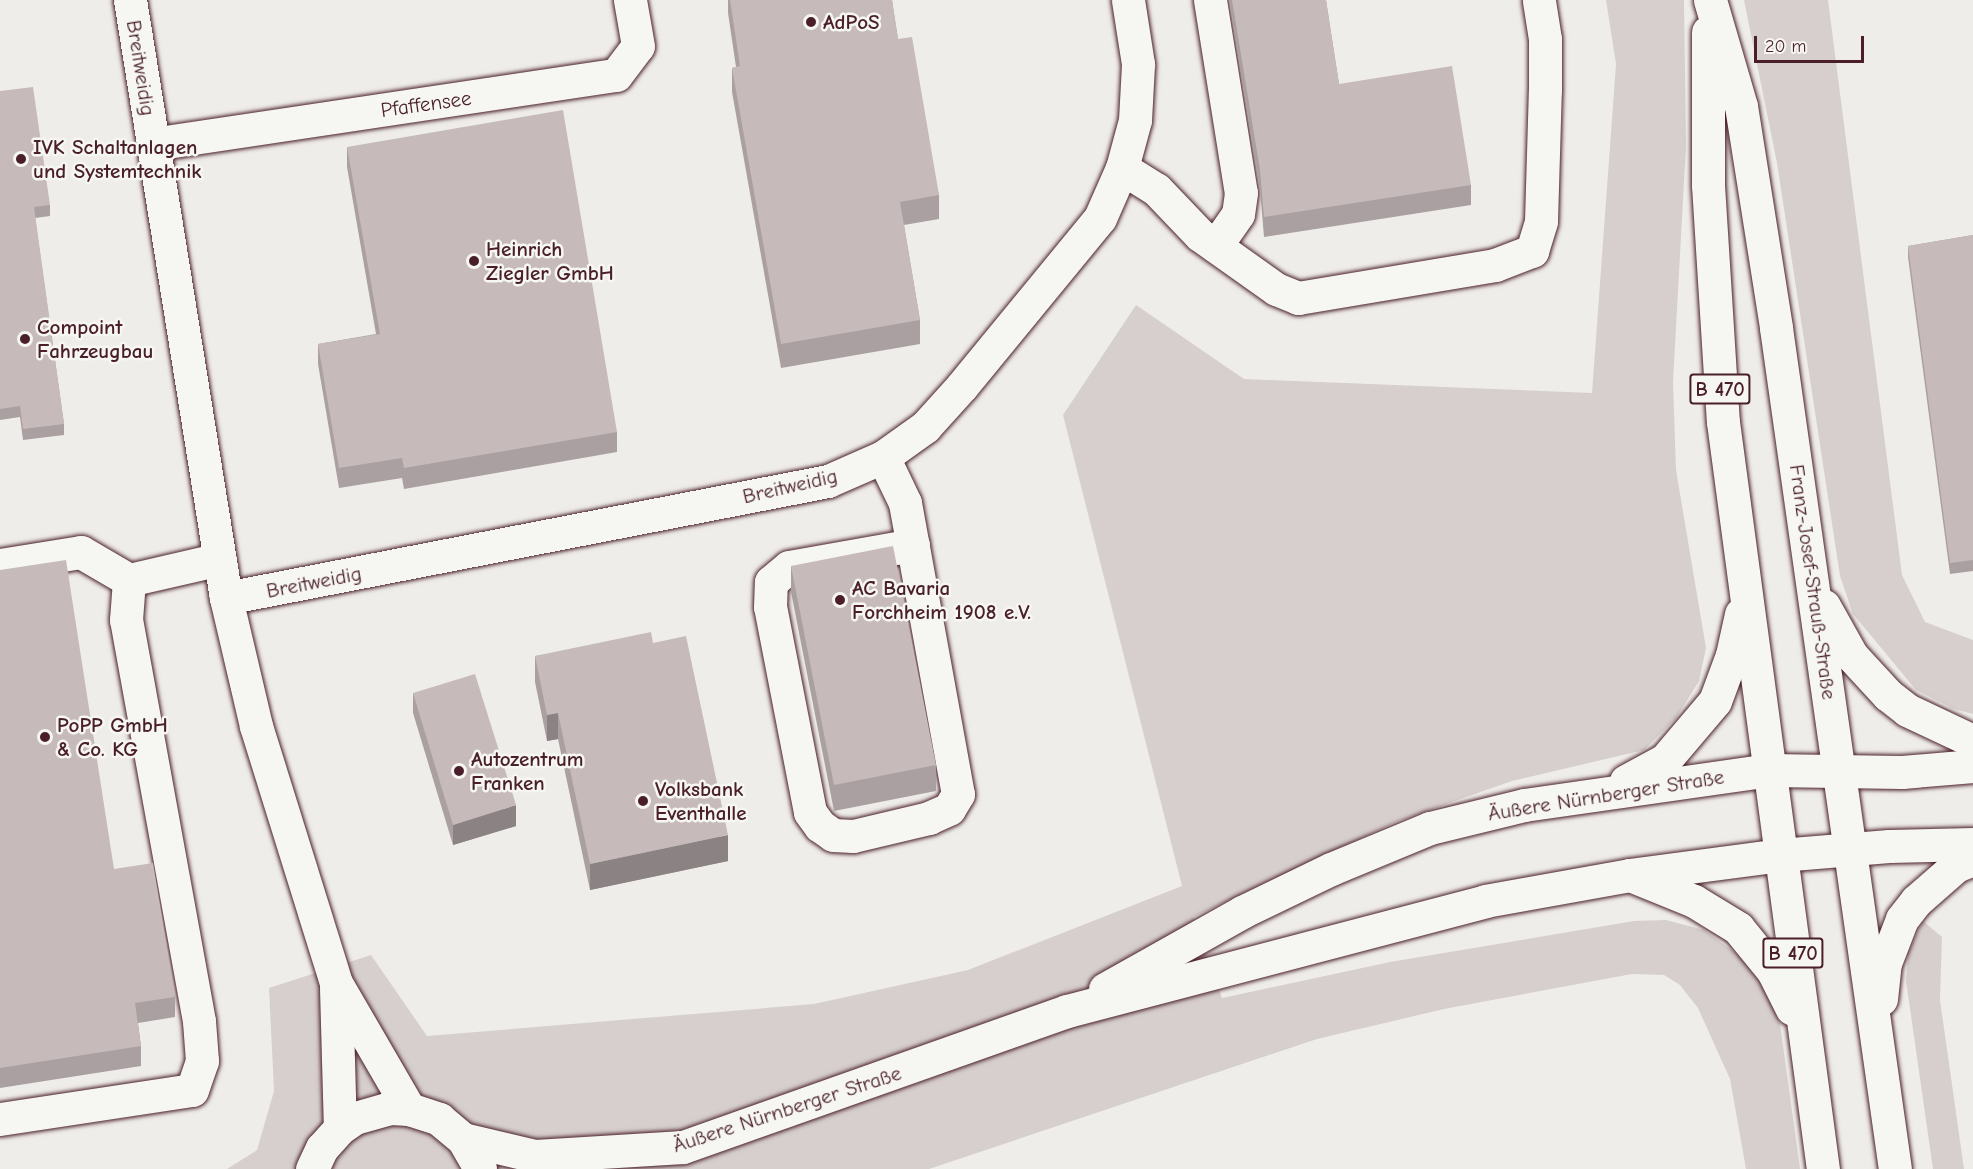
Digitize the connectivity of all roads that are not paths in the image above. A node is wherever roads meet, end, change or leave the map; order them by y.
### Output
1 (130, 0) edge
2 (630, 0) edge
3 (1128, 0) edge
4 (1210, 0) edge
5 (1539, 0) edge
6 (1709, 0) edge
7 (153, 144) junction
8 (1122, 168) junction
9 (1216, 246) junction
10 (883, 457) junction
11 (913, 545) junction
12 (220, 559) junction
13 (0, 565) edge
14 (1813, 579) junction
15 (129, 580) junction
16 (1745, 592) junction
17 (226, 598) junction
18 (1973, 741) edge
19 (1973, 766) edge
20 (1838, 769) junction
21 (1769, 770) junction
22 (1608, 791) junction
23 (1973, 844) edge
24 (1851, 849) junction
25 (1780, 855) junction
26 (1973, 859) edge
27 (1629, 874) junction
28 (336, 983) junction
29 (1067, 1011) junction
30 (1877, 1039) junction
31 (1806, 1050) junction
32 (409, 1109) junction
33 (0, 1119) edge
34 (340, 1128) junction
35 (463, 1139) junction
36 (684, 1147) junction
37 (312, 1169) edge
38 (480, 1169) edge
39 (633, 1169) edge
40 (1822, 1169) edge
41 (1895, 1169) edge

1 - 7 main road, Breitweidig
2 - 7 main road, Pfaffensee
3 - 8 main road, Breitweidig
4 - 9 main road
5 - 9 main road
6 - 14 main road, Franz-Josef-Strauß-Straße / B 470
6 - 16 main road, Franz-Josef-Strauß-Straße / B 470
7 - 12 main road, Breitweidig
8 - 9 main road
8 - 10 main road, Breitweidig
10 - 11 main road
10 - 17 main road, Breitweidig
11 - 11 main road
12 - 15 main road
12 - 17 main road, Breitweidig
13 - 15 main road
14 - 18 main road
14 - 20 main road, Franz-Josef-Strauß-Straße / B 470
15 - 33 main road
16 - 21 main road, Franz-Josef-Strauß-Straße / B 470
16 - 22 main road
17 - 28 main road, Breitweidig
19 - 20 main road, Äußere Nürnberger Straße
20 - 21 main road, Äußere Nürnberger Straße
20 - 24 main road, Franz-Josef-Strauß-Straße / B 470
21 - 22 main road, Äußere Nürnberger Straße
21 - 25 main road, Franz-Josef-Strauß-Straße / B 470
22 - 29 main road, Äußere Nürnberger Straße
23 - 24 main road, Äußere Nürnberger Straße
24 - 25 main road, Äußere Nürnberger Straße
24 - 30 main road, Franz-Josef-Strauß-Straße / B 470
25 - 27 main road, Äußere Nürnberger Straße
25 - 31 main road, Franz-Josef-Strauß-Straße / B 470
26 - 30 main road
27 - 29 main road, Äußere Nürnberger Straße
27 - 31 main road
28 - 32 main road, Breitweidig
28 - 34 main road, Breitweidig
29 - 36 main road, Äußere Nürnberger Straße
30 - 41 main road, Franz-Josef-Strauß-Straße / B 470
31 - 40 main road, Franz-Josef-Strauß-Straße / B 470
32 - 34 main road
32 - 35 main road
34 - 37 main road
35 - 36 main road, Äußere Nürnberger Straße
35 - 38 main road
36 - 39 main road

